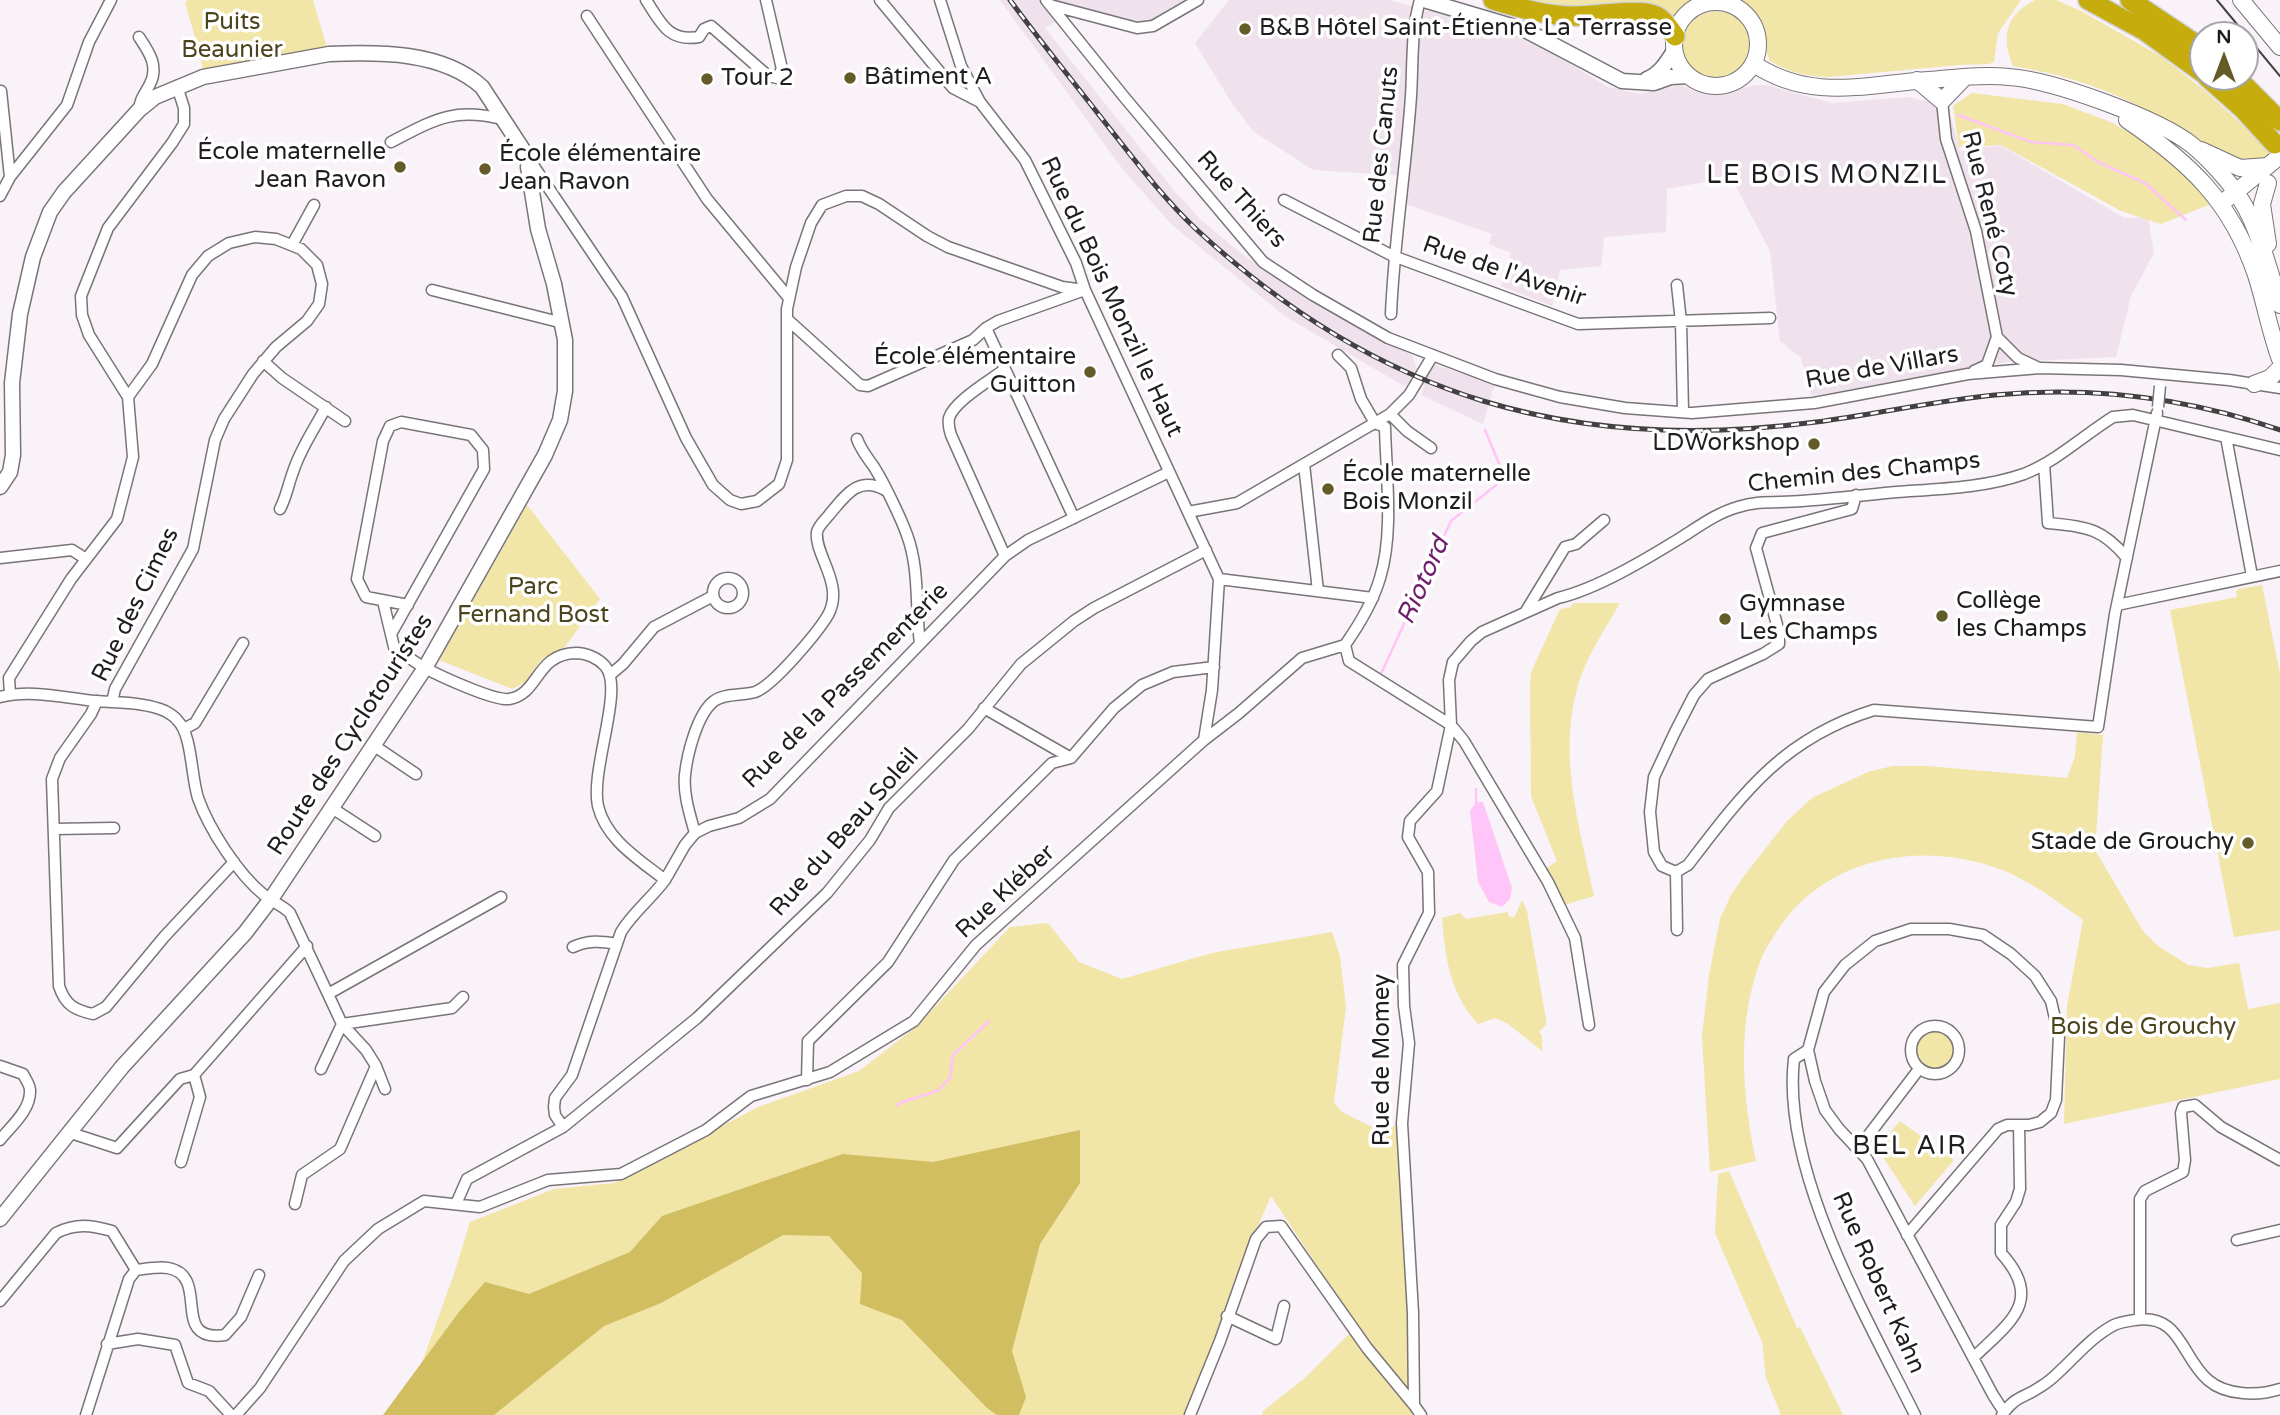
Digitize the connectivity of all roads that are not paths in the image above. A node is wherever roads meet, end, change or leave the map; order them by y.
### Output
1 (111, 0) edge
2 (646, 0) edge
3 (766, 0) edge
4 (880, 0) edge
5 (940, 0) edge
6 (1198, 0) edge
7 (1422, 0) edge
8 (1493, 0) edge
9 (2088, 0) edge
10 (2130, 0) edge
11 (2241, 0) edge
12 (1048, 2) edge
13 (1709, 2) edge
14 (587, 16) dead end
15 (139, 37) dead end
16 (2189, 40) edge
17 (1674, 44) junction
18 (2280, 47) edge
19 (2189, 63) edge
20 (1754, 64) junction
21 (1688, 76) junction
22 (1965, 77) junction
23 (1917, 80) junction
24 (1636, 82) junction
25 (177, 86) junction
26 (1, 91) edge
27 (2223, 91) edge
28 (2250, 91) edge
29 (1942, 101) junction
30 (979, 102) junction
31 (2102, 103) junction
32 (139, 110) junction
33 (502, 118) junction
34 (2280, 121) edge
35 (391, 142) dead end
36 (2192, 146) junction
37 (531, 162) junction
38 (2274, 164) edge
39 (10, 177) junction
40 (0, 195) edge
41 (2239, 198) junction
42 (1284, 200) dead end
43 (314, 205) dead end
44 (2225, 208) junction
45 (292, 245) junction
46 (1393, 256) junction
47 (2271, 274) junction
48 (1676, 285) dead end
49 (432, 290) dead end
50 (1084, 290) junction
51 (789, 298) junction
52 (2280, 305) edge
53 (1391, 314) dead end
54 (788, 318) junction
55 (1770, 318) dead end
56 (1681, 322) junction
57 (563, 323) junction
58 (986, 328) junction
59 (1997, 337) junction
60 (2010, 351) junction
61 (1338, 355) dead end
62 (1433, 355) junction
63 (2280, 359) edge
64 (264, 361) junction
65 (2280, 368) edge
66 (1005, 369) junction
67 (2040, 369) junction
68 (1998, 372) junction
69 (1968, 374) junction
70 (1495, 379) joint
71 (2161, 381) junction
72 (2254, 384) junction
73 (2280, 388) edge
74 (128, 397) junction
75 (326, 408) junction
76 (1683, 411) junction
77 (1390, 414) junction
78 (345, 421) dead end
79 (2157, 421) junction
80 (1375, 423) junction
81 (2226, 437) junction
82 (857, 439) dead end
83 (1431, 448) dead end
84 (2280, 450) edge
85 (1304, 464) junction
86 (2044, 464) junction
87 (1170, 472) junction
88 (0, 488) edge
89 (885, 490) junction
90 (1856, 495) junction
91 (280, 509) dead end
92 (1188, 512) junction
93 (1074, 518) junction
94 (1604, 520) dead end
95 (1206, 550) junction
96 (1004, 556) junction
97 (0, 558) edge
98 (2127, 558) junction
99 (86, 559) junction
100 (2280, 571) edge
101 (2252, 576) junction
102 (1219, 579) junction
103 (1318, 591) junction
104 (713, 596) dead end
105 (1373, 598) junction
106 (383, 601) junction
107 (408, 605) junction
108 (2117, 605) junction
109 (1525, 612) junction
110 (391, 634) junction
111 (243, 643) dead end
112 (920, 643) junction
113 (1345, 645) junction
114 (1214, 667) junction
115 (425, 668) junction
116 (610, 674) junction
117 (5, 696) edge
118 (97, 701) junction
119 (112, 702) junction
120 (984, 708) junction
121 (1451, 725) junction
122 (184, 729) junction
123 (1204, 740) junction
124 (373, 746) junction
125 (1071, 758) junction
126 (416, 774) dead end
127 (332, 808) junction
128 (114, 828) dead end
129 (54, 829) junction
130 (695, 833) junction
131 (375, 836) dead end
132 (234, 862) junction
133 (1676, 872) junction
134 (665, 880) junction
135 (501, 897) dead end
136 (271, 899) junction
137 (1677, 930) dead end
138 (617, 944) junction
139 (307, 946) junction
140 (573, 947) dead end
141 (328, 994) junction
142 (463, 997) dead end
143 (342, 1024) junction
144 (1589, 1025) dead end
145 (1808, 1050) junction
146 (0, 1066) edge
147 (376, 1066) junction
148 (321, 1069) dead end
149 (1919, 1069) junction
150 (194, 1074) junction
151 (807, 1080) junction
152 (385, 1089) dead end
153 (2019, 1125) junction
154 (563, 1127) junction
155 (70, 1130) junction
156 (0, 1140) edge
157 (1858, 1149) junction
158 (2280, 1160) edge
159 (181, 1163) dead end
160 (295, 1203) dead end
161 (456, 1203) junction
162 (0, 1219) edge
163 (2280, 1230) edge
164 (1907, 1235) junction
165 (2237, 1240) dead end
166 (136, 1270) junction
167 (259, 1275) dead end
168 (0, 1301) edge
169 (1284, 1306) dead end
170 (1227, 1316) junction
171 (2140, 1320) junction
172 (107, 1344) junction
173 (1973, 1358) junction
174 (2280, 1389) edge
175 (1418, 1410) edge
176 (2003, 1413) edge
177 (86, 1415) edge
178 (234, 1415) edge
179 (1190, 1415) edge
180 (1915, 1415) edge

1 - 39 street
2 - 3 street
4 - 30 street
5 - 30 street, Rue du Bois Monzil le Haut
6 - 12 street
7 - 24 street
7 - 46 street, Rue des Canuts
8 - 17 highway
9 - 19 highway
10 - 16 highway
11 - 18 main road
12 - 62 street, Rue Thiers
13 - 17 main road
13 - 20 main road
14 - 51 street
15 - 32 street
17 - 21 main road
17 - 24 street
20 - 21 main road
20 - 23 main road
21 - 24 street
22 - 23 main road
22 - 29 main road
22 - 31 main road
23 - 29 main road
25 - 32 street
25 - 33 street
25 - 74 street
26 - 39 street
27 - 38 highway
28 - 34 highway
29 - 59 street, Rue René Coty
30 - 50 street, Rue du Bois Monzil le Haut
31 - 36 main road
31 - 44 main road
32 - 88 street
33 - 35 street
33 - 37 street
36 - 38 main road
36 - 41 main road
37 - 54 street
37 - 57 street, Route des Cyclotouristes
38 - 41 main road
38 - 47 main road
39 - 40 street
41 - 44 main road
41 - 47 main road
42 - 46 street, Rue de l'Avenir
43 - 45 street
44 - 63 main road
45 - 64 street, Rue des Cimes
45 - 74 street, Rue des Cimes
46 - 53 street, Rue des Canuts
46 - 56 street, Rue de l'Avenir
47 - 52 main road
48 - 56 street
49 - 57 street
50 - 51 street
50 - 58 street
50 - 87 street, Rue du Bois Monzil le Haut
51 - 54 street
54 - 58 street
55 - 56 street, Rue de l'Avenir
56 - 76 street
57 - 115 street, Route des Cyclotouristes
58 - 66 street
59 - 60 street
59 - 69 street
60 - 67 street
60 - 68 street
61 - 80 street
62 - 70 street, Rue Thiers
62 - 77 street
64 - 75 street
64 - 119 street, Rue des Cimes
65 - 72 main road
66 - 93 street
66 - 96 street
67 - 68 street, Rue de Villars
67 - 71 street, Rue de Villars
68 - 69 street, Rue de Villars
69 - 76 street, Rue de Villars
70 - 76 street, Rue de Villars
71 - 72 street, Rue de Villars
71 - 79 street, bridge
72 - 73 street, Rue de Villars
74 - 99 street
75 - 78 street
75 - 91 street
77 - 80 street
77 - 83 street
79 - 81 street, Chemin des Champs
79 - 86 street, Chemin des Champs
79 - 98 street
80 - 85 street
80 - 105 street
81 - 84 street, Chemin des Champs
81 - 101 street
82 - 89 street
85 - 92 street
85 - 103 street
86 - 90 street, Chemin des Champs
86 - 98 street
87 - 92 street, Rue du Bois Monzil le Haut
87 - 93 street, Rue de la Passementerie
89 - 112 street
89 - 130 street
90 - 109 street, Chemin des Champs
90 - 133 street
92 - 95 street, Rue du Bois Monzil le Haut
93 - 96 street, Rue de la Passementerie
94 - 109 street
95 - 102 street, Rue du Bois Monzil le Haut
95 - 120 street, Rue du Beau Soleil
96 - 112 street, Rue de la Passementerie
97 - 99 street
98 - 108 street
99 - 117 street
100 - 101 street
101 - 108 street
102 - 103 street
102 - 114 street
103 - 105 street
104 - 116 street
105 - 113 street
106 - 107 street
106 - 107 street
106 - 110 street
107 - 110 street
108 - 133 street
109 - 121 street, Chemin des Champs
110 - 115 street
111 - 122 street
112 - 130 street, Rue de la Passementerie
113 - 121 street
113 - 123 street, Rue Kléber
114 - 123 street
114 - 125 street
115 - 116 street
115 - 124 street, Route des Cyclotouristes
116 - 134 street
117 - 118 street
118 - 119 street
118 - 129 street, Rue des Cimes
119 - 122 street
120 - 125 street
120 - 154 street, Rue du Beau Soleil
121 - 144 street
121 - 175 street, Rue de Momey
122 - 132 street
123 - 151 street, Rue Kléber
124 - 126 street
124 - 127 street, Route des Cyclotouristes
125 - 151 street
127 - 131 street
127 - 136 street, Route des Cyclotouristes
128 - 129 street
129 - 132 street, Rue des Cimes
130 - 134 street
132 - 136 street
133 - 137 street
134 - 138 street
135 - 141 street
136 - 139 street
136 - 155 street, Route des Cyclotouristes
138 - 140 street
138 - 154 street
139 - 141 street
139 - 150 street
141 - 143 street
142 - 143 street
143 - 147 street
143 - 148 street
145 - 153 street
145 - 157 street
145 - 180 street, Rue Robert Kahn
146 - 156 street
147 - 152 street
147 - 160 street
149 - 149 street
149 - 157 street
150 - 155 street
150 - 159 street
151 - 161 street, Rue Kléber
153 - 164 street
153 - 173 street
154 - 161 street, Rue du Beau Soleil
155 - 162 street, Route des Cyclotouristes
157 - 164 street
158 - 171 street
161 - 178 street, Rue Kléber
163 - 165 street
164 - 173 street
166 - 167 street
166 - 168 street
166 - 172 street
169 - 170 street
170 - 175 street
170 - 179 street
171 - 174 street
171 - 176 street
172 - 177 street
172 - 178 street
173 - 176 street

